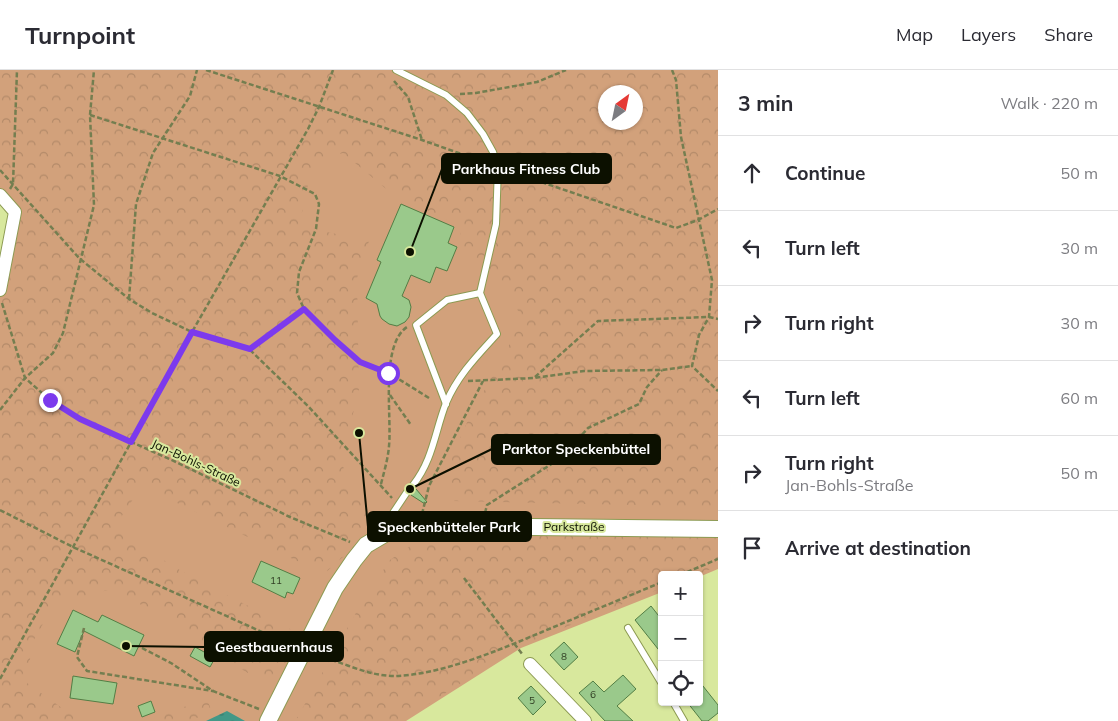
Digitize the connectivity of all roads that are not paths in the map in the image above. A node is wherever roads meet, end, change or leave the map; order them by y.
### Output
1 (396, 70) edge
2 (1, 196) edge
3 (0, 290) edge
4 (480, 293) junction
5 (446, 404) junction
6 (413, 485) dead end
7 (407, 492) dead end
8 (718, 529) edge
9 (388, 532) junction
10 (628, 628) dead end
11 (530, 664) road end
12 (658, 677) edge
13 (675, 706) edge
14 (270, 717) edge
15 (585, 721) edge
16 (684, 721) edge

1 - 4 lane
2 - 3 street
4 - 5 lane
4 - 5 lane
5 - 6 lane
7 - 9 lane
8 - 9 street, Parkstraße
9 - 14 street, Parkstraße
10 - 12 lane
11 - 15 street
13 - 16 lane

